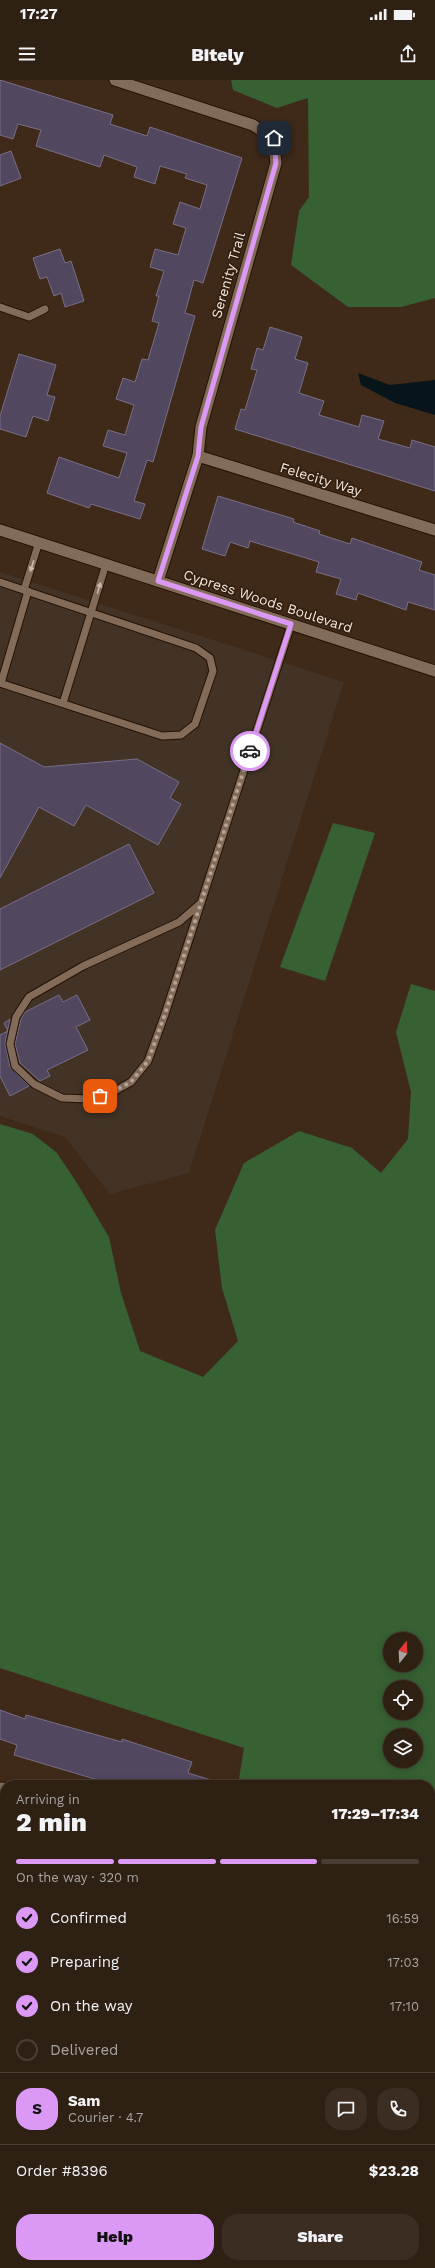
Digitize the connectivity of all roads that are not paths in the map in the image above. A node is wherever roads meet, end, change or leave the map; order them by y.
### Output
1 (115, 80) edge
2 (0, 307) edge
3 (45, 309) dead end
4 (198, 456) junction
5 (0, 530) edge
6 (435, 530) edge
7 (39, 542) junction
8 (106, 564) junction
9 (158, 581) junction
10 (0, 582) edge
11 (26, 590) junction
12 (92, 611) junction
13 (291, 624) junction
14 (435, 671) edge
15 (0, 683) edge
16 (63, 703) junction
17 (201, 903) junction

1 - 4 street, Serenity Trail
2 - 3 lane
4 - 6 street, Felecity Way
4 - 9 street, Serenity Trail
5 - 7 street, Cypress Woods Boulevard
7 - 8 street, Cypress Woods Boulevard
7 -> 11 lane
8 - 9 street, Cypress Woods Boulevard
12 -> 8 lane
9 - 13 street, Cypress Woods Boulevard
10 - 11 lane
11 - 12 lane
11 - 15 lane
12 - 16 lane
12 - 16 lane
13 - 14 street, Cypress Woods Boulevard
13 - 17 lane
15 - 16 lane
17 - 17 lane

